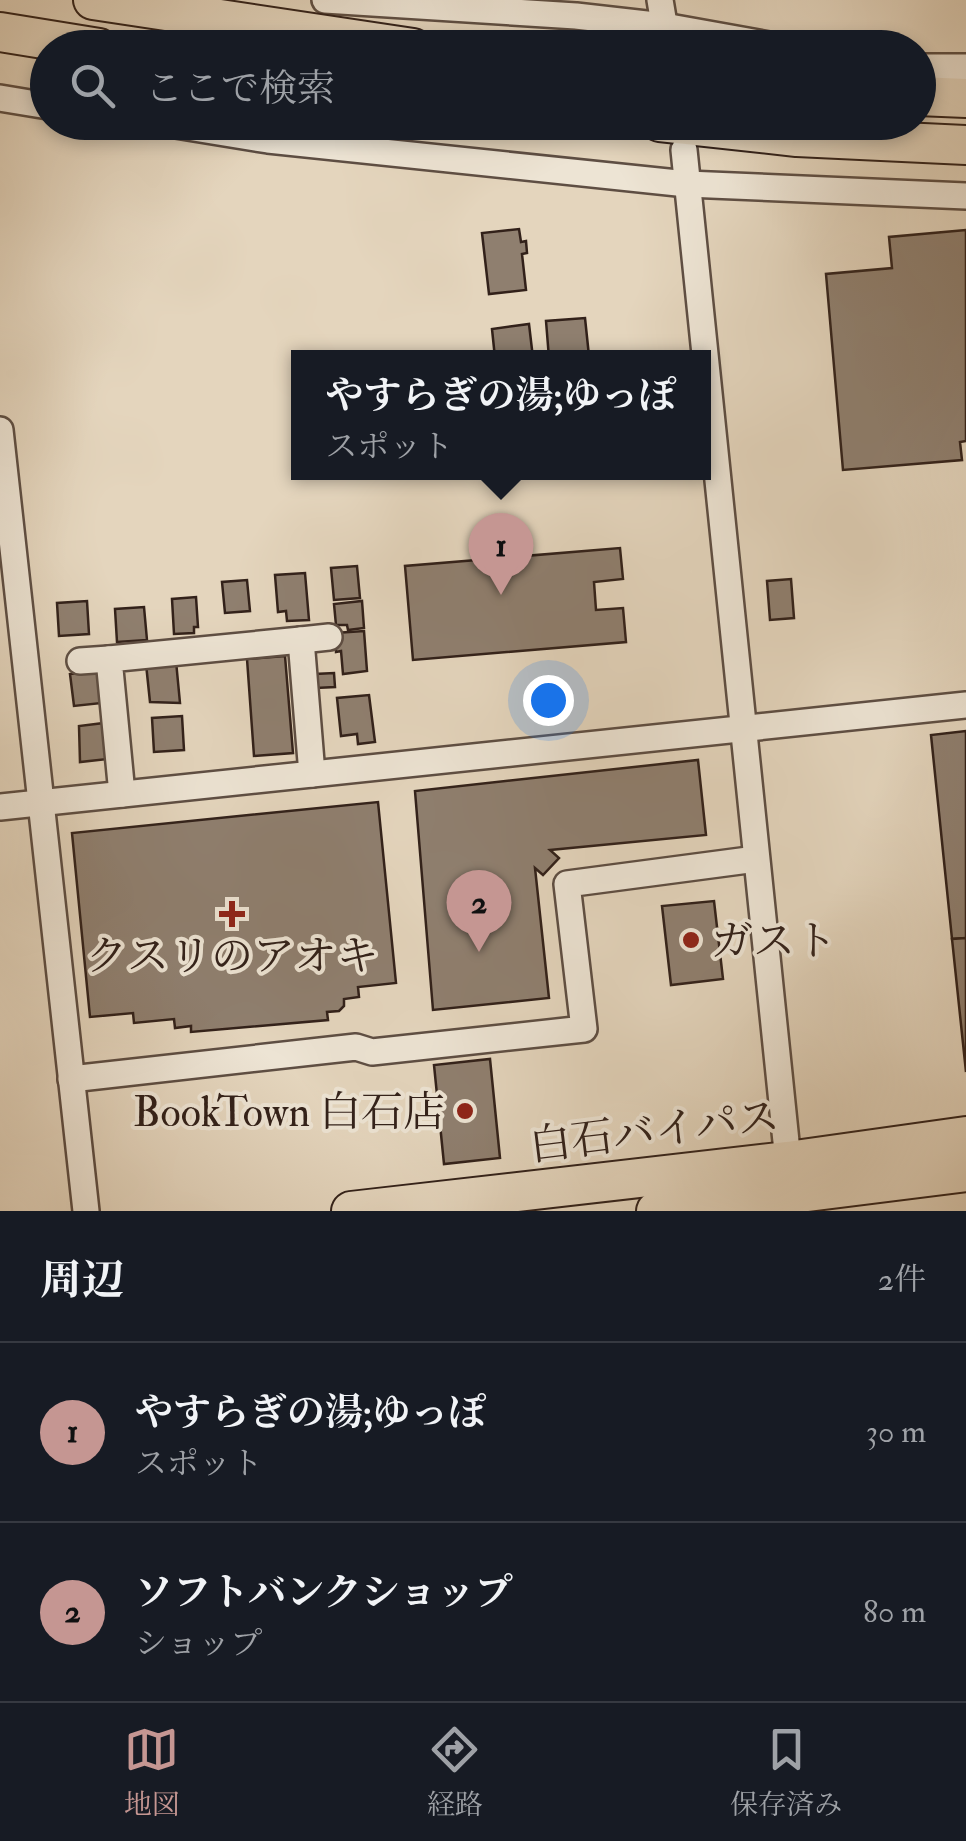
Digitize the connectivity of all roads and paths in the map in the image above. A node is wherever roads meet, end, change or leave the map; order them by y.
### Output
1 (93, 0) edge
2 (324, 0) edge
3 (664, 24) edge
4 (293, 30) edge
5 (694, 30) edge
6 (0, 32) edge
7 (30, 37) edge
8 (936, 67) edge
9 (966, 67) edge
10 (936, 97) edge
11 (0, 98) edge
12 (966, 98) edge
13 (30, 103) edge
14 (268, 140) edge
15 (673, 140) edge
16 (860, 140) edge
17 (966, 145) edge
18 (687, 184) junction
19 (966, 196) edge
20 (704, 350) edge
21 (711, 417) edge
22 (0, 430) edge
23 (329, 638) dead end
24 (301, 640) junction
25 (109, 659) junction
26 (80, 661) dead end
27 (966, 705) edge
28 (743, 728) junction
29 (312, 774) junction
30 (122, 794) junction
31 (40, 802) junction
32 (0, 807) edge
33 (756, 859) junction
34 (71, 1079) junction
35 (966, 1136) edge
36 (788, 1161) junction
37 (966, 1172) edge
38 (86, 1211) edge
39 (351, 1211) edge
40 (656, 1211) edge

1 - 4 highway
2 - 3 street
3 - 5 street
6 - 7 highway
8 - 9 street
10 - 12 highway
11 - 13 street
14 - 18 street
15 - 18 street
16 - 17 highway
18 - 19 street
18 - 20 street
21 - 28 street
22 - 31 street
23 - 24 street
24 - 25 street
24 - 29 street
25 - 26 street
25 - 30 street
27 - 28 street
28 - 29 street
28 - 33 street
29 - 30 street
30 - 31 street
31 - 32 street
31 - 34 street
33 - 34 street
33 - 36 street
34 - 38 street
35 - 36 highway, 白石バイパス
36 - 39 highway, 白石バイパス
37 - 40 highway, 白石バイパス

